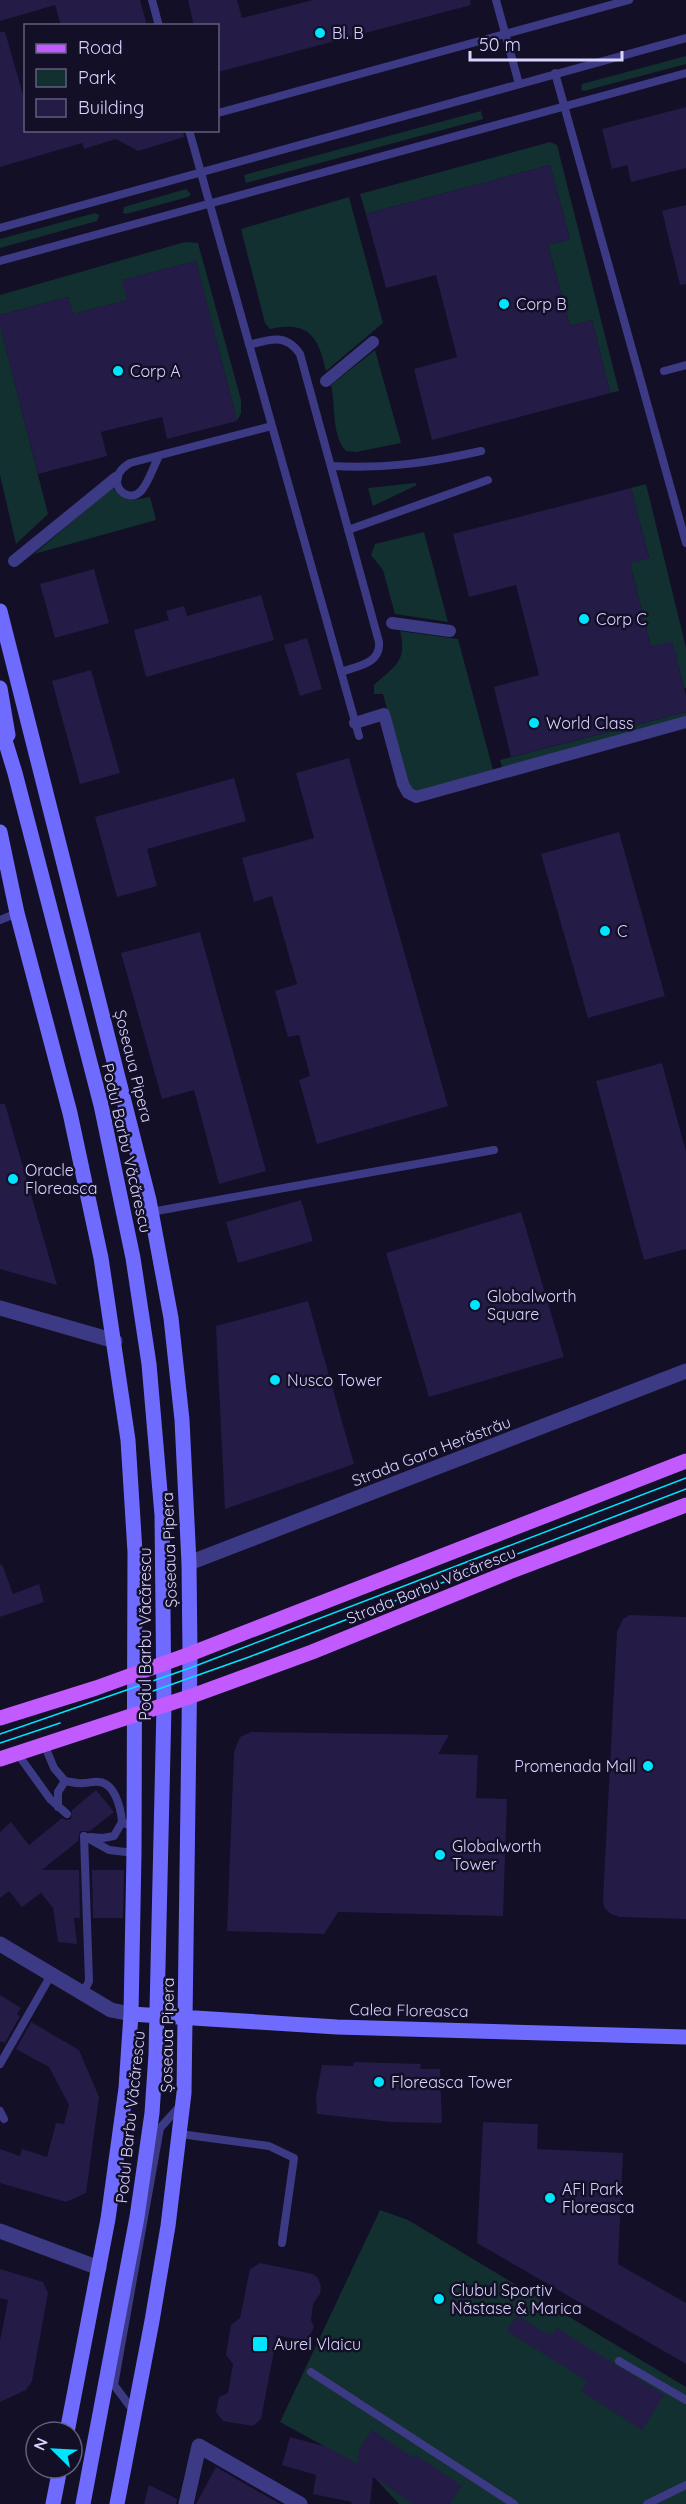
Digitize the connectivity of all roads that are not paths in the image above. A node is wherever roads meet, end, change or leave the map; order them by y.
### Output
1 (152, 0) edge
2 (495, 0) edge
3 (629, 0) edge
4 (158, 24) edge
5 (505, 34) junction
6 (686, 38) edge
7 (555, 73) junction
8 (686, 73) edge
9 (519, 84) junction
10 (564, 105) junction
11 (219, 114) edge
12 (190, 132) edge
13 (201, 172) junction
14 (209, 204) junction
15 (0, 228) edge
16 (0, 261) edge
17 (373, 342) dead end
18 (249, 345) junction
19 (686, 365) edge
20 (664, 371) dead end
21 (326, 381) dead end
22 (272, 426) junction
23 (481, 451) dead end
24 (159, 456) junction
25 (331, 466) junction
26 (116, 478) junction
27 (488, 480) dead end
28 (348, 530) junction
29 (686, 543) edge
30 (14, 561) dead end
31 (0, 611) edge
32 (392, 622) dead end
33 (450, 631) dead end
34 (341, 672) junction
35 (0, 688) edge
36 (686, 722) edge
37 (355, 723) junction
38 (0, 724) edge
39 (359, 736) dead end
40 (15, 773) junction
41 (0, 832) edge
42 (17, 913) junction
43 (0, 920) edge
44 (494, 1150) dead end
45 (151, 1212) junction
46 (0, 1308) edge
47 (115, 1341) junction
48 (686, 1371) edge
49 (686, 1461) edge
50 (686, 1505) edge
51 (189, 1563) junction
52 (190, 1654) junction
53 (136, 1673) junction
54 (189, 1697) junction
55 (136, 1714) junction
56 (0, 1718) edge
57 (44, 1744) junction
58 (17, 1753) junction
59 (0, 1759) edge
60 (65, 1781) junction
61 (58, 1807) junction
62 (67, 1814) dead end
63 (128, 1825) junction
64 (84, 1836) junction
65 (135, 1853) junction
66 (0, 1944) edge
67 (51, 1975) junction
68 (83, 1994) junction
69 (131, 2014) junction
70 (186, 2018) junction
71 (686, 2037) edge
72 (0, 2064) edge
73 (183, 2103) junction
74 (180, 2134) junction
75 (0, 2231) edge
76 (282, 2243) dead end
77 (99, 2268) junction
78 (619, 2361) dead end
79 (311, 2372) dead end
80 (686, 2400) edge
81 (135, 2413) junction
82 (69, 2420) edge
83 (58, 2480) edge
84 (686, 2485) edge
85 (53, 2504) edge
86 (84, 2504) edge
87 (117, 2504) edge
88 (186, 2504) edge
89 (300, 2504) edge
90 (514, 2504) edge
91 (647, 2504) edge

1 - 4 lane
2 - 5 lane
3 - 5 lane
5 - 9 lane
5 - 11 lane
6 - 7 lane
7 - 9 lane
7 - 10 lane
8 - 10 lane
9 - 13 lane
10 - 14 lane
10 - 29 lane
12 - 13 lane
13 - 14 lane
13 - 15 lane
14 - 16 lane
14 - 18 lane
17 - 21 street
18 - 22 lane
18 - 25 lane
19 - 20 lane
22 - 24 lane
22 - 34 lane
23 - 25 lane
24 - 26 lane
24 - 26 lane
25 - 28 lane
26 - 30 street
27 - 28 lane
28 - 34 lane
31 - 45 main road, Șoseaua Pipera
32 - 33 street
34 - 37 lane
35 - 40 main road
36 - 37 street
37 - 39 lane
38 - 40 main road
40 - 86 main road, Podul Barbu Văcărescu
41 - 42 main road, Șoseaua Pipera
42 - 43 lane
42 - 47 main road, Șoseaua Pipera
44 - 45 lane
45 - 51 main road, Șoseaua Pipera
46 - 47 street
47 - 53 main road, Șoseaua Pipera
48 - 51 street, Strada Gara Herăstrău
49 - 52 main road, Strada Barbu Văcărescu
50 - 54 main road, Strada Barbu Văcărescu
51 - 52 main road, Șoseaua Pipera
52 - 53 main road, Strada Barbu Văcărescu
52 - 54 main road, Șoseaua Pipera
53 - 55 main road, Șoseaua Pipera
53 - 56 main road, Strada Barbu Văcărescu
54 - 55 main road, Strada Barbu Văcărescu
54 - 70 main road, Șoseaua Pipera
55 - 57 main road, Strada Barbu Văcărescu
55 - 63 main road, Șoseaua Pipera
57 - 58 main road, Strada Barbu Văcărescu
57 - 60 lane
58 - 59 main road, Strada Barbu Văcărescu
58 - 61 lane
60 - 61 lane
60 - 63 lane
61 - 62 lane
63 - 64 lane
63 - 65 main road, Șoseaua Pipera
64 - 65 lane
64 - 68 lane
65 - 69 main road, Șoseaua Pipera
66 - 67 street
67 - 68 street
67 - 72 lane
68 - 69 street
69 - 70 main road, Calea Floreasca
69 - 77 main road, Șoseaua Pipera
70 - 71 main road, Calea Floreasca
70 - 73 main road, Șoseaua Pipera
73 - 74 main road, Șoseaua Pipera
73 - 81 lane
74 - 76 lane
74 - 81 main road, Șoseaua Pipera
75 - 77 street
77 - 82 main road, Șoseaua Pipera
78 - 80 lane
79 - 90 lane
81 - 87 main road, Șoseaua Pipera
83 - 85 main road
84 - 91 lane
88 - 89 street

